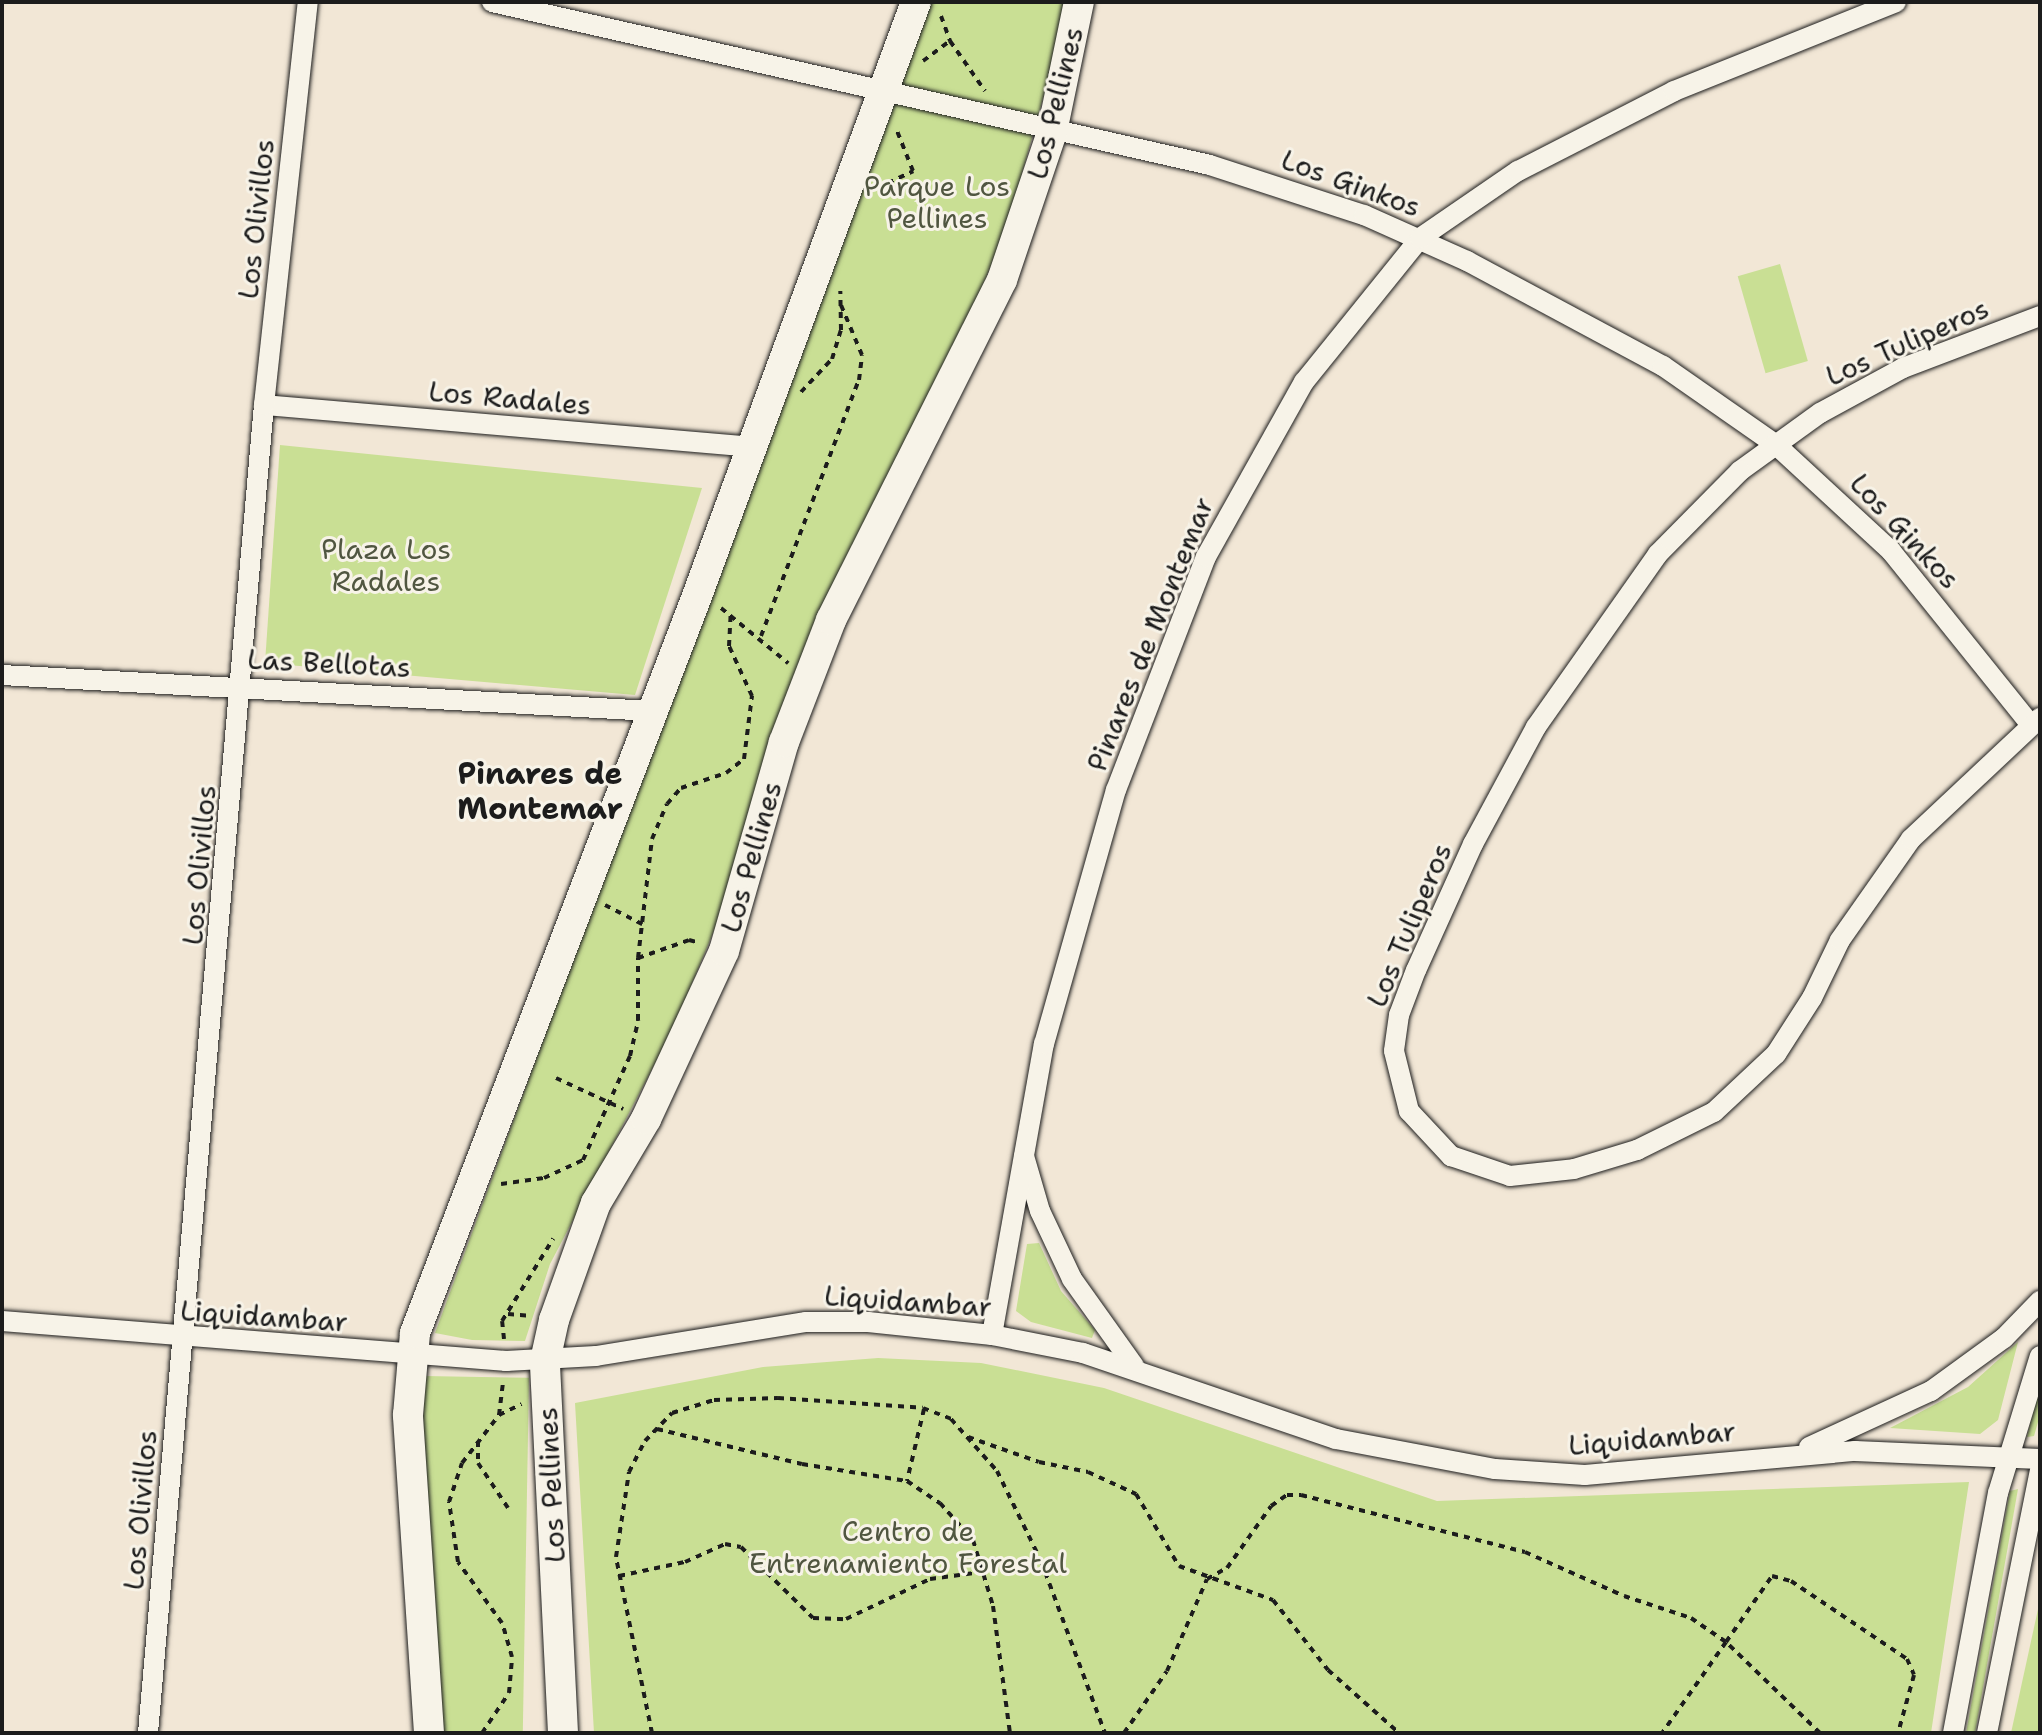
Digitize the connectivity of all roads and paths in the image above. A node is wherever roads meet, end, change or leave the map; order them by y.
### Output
1 (308, 2) edge
2 (492, 2) edge
3 (1079, 2) edge
4 (1896, 2) edge
5 (929, 7) edge
6 (883, 91) junction
7 (1009, 122) junction
8 (1052, 132) junction
9 (1420, 238) junction
10 (840, 303) dead end
11 (2040, 316) edge
12 (264, 405) junction
13 (1775, 444) junction
14 (752, 447) junction
15 (697, 596) junction
16 (731, 612) junction
17 (761, 636) junction
18 (2, 675) edge
19 (807, 681) junction
20 (243, 686) junction
21 (651, 711) junction
22 (2035, 721) edge
23 (578, 895) junction
24 (642, 924) junction
25 (724, 951) junction
26 (638, 958) junction
27 (556, 1078) dead end
28 (611, 1103) junction
29 (646, 1119) junction
30 (1023, 1153) junction
31 (583, 1160) junction
32 (581, 1174) dead end
33 (470, 1184) junction
34 (562, 1228) dead end
35 (2040, 1301) edge
36 (2, 1321) edge
37 (992, 1335) junction
38 (183, 1338) junction
39 (412, 1354) junction
40 (2040, 1356) edge
41 (506, 1361) junction
42 (545, 1361) junction
43 (1134, 1366) junction
44 (924, 1409) junction
45 (657, 1429) junction
46 (966, 1436) junction
47 (478, 1439) junction
48 (1795, 1453) junction
49 (2006, 1455) junction
50 (2040, 1459) edge
51 (2040, 1469) edge
52 (907, 1481) junction
53 (508, 1508) dead end
54 (982, 1572) junction
55 (619, 1576) junction
56 (1207, 1579) junction
57 (1726, 1642) junction
58 (148, 1733) edge
59 (429, 1733) edge
60 (482, 1733) edge
61 (563, 1733) edge
62 (652, 1733) edge
63 (1010, 1733) edge
64 (1105, 1733) edge
65 (1124, 1733) edge
66 (1399, 1733) edge
67 (1662, 1733) edge
68 (1820, 1733) edge
69 (1898, 1733) edge
70 (1953, 1733) edge
71 (1987, 1733) edge

1 - 12 street, Los Olivillos
2 - 6 street, Los Ginkos
3 - 8 main road, Los Pellines
4 - 9 street, Pinares de Montemar
5 - 6 main road
5 - 7 path
6 - 7 street, Los Ginkos
6 - 14 main road
7 - 8 street, Los Ginkos
8 - 9 street, Los Ginkos
8 - 19 main road, Los Pellines
9 - 13 street, Los Ginkos
9 - 30 street, Pinares de Montemar
10 - 17 path
11 - 13 street, Los Tuliperos
12 - 14 street, Los Radales
12 - 20 street, Los Olivillos
13 - 22 street, Los Ginkos
13 - 22 street, Los Tuliperos
14 - 15 main road
15 - 16 path
15 - 21 main road
16 - 17 path
16 - 24 path
17 - 19 path
18 - 20 street, Las Bellotas
19 - 25 main road, Los Pellines
20 - 21 street, Las Bellotas
20 - 38 street, Los Olivillos
21 - 23 main road
23 - 24 path
23 - 33 main road
24 - 26 path
25 - 26 path
25 - 29 main road, Los Pellines
26 - 28 path
27 - 28 path
28 - 29 path
28 - 31 path
29 - 42 main road, Los Pellines
30 - 37 street, Pinares de Montemar
30 - 43 street
31 - 32 path
31 - 33 path
33 - 39 main road
34 - 41 path
35 - 48 street, Liquidambar
36 - 38 street, Liquidambar
37 - 42 street, Liquidambar
37 - 43 street, Liquidambar
38 - 39 street, Liquidambar
38 - 58 street, Los Olivillos
39 - 41 street, Liquidambar
39 - 59 main road
40 - 49 street
41 - 42 street, Liquidambar
41 - 47 path
42 - 61 main road, Los Pellines
43 - 48 street, Liquidambar
44 - 45 path
44 - 46 path
44 - 52 path
45 - 52 path
45 - 55 path
46 - 56 path
46 - 64 path
47 - 53 path
47 - 60 path
48 - 49 street, Liquidambar
49 - 50 street, Liquidambar
49 - 70 street
51 - 71 street
52 - 54 path
54 - 55 path
54 - 63 path
55 - 62 path
56 - 57 path
56 - 65 path
56 - 66 path
57 - 67 path
57 - 68 path
57 - 69 path

